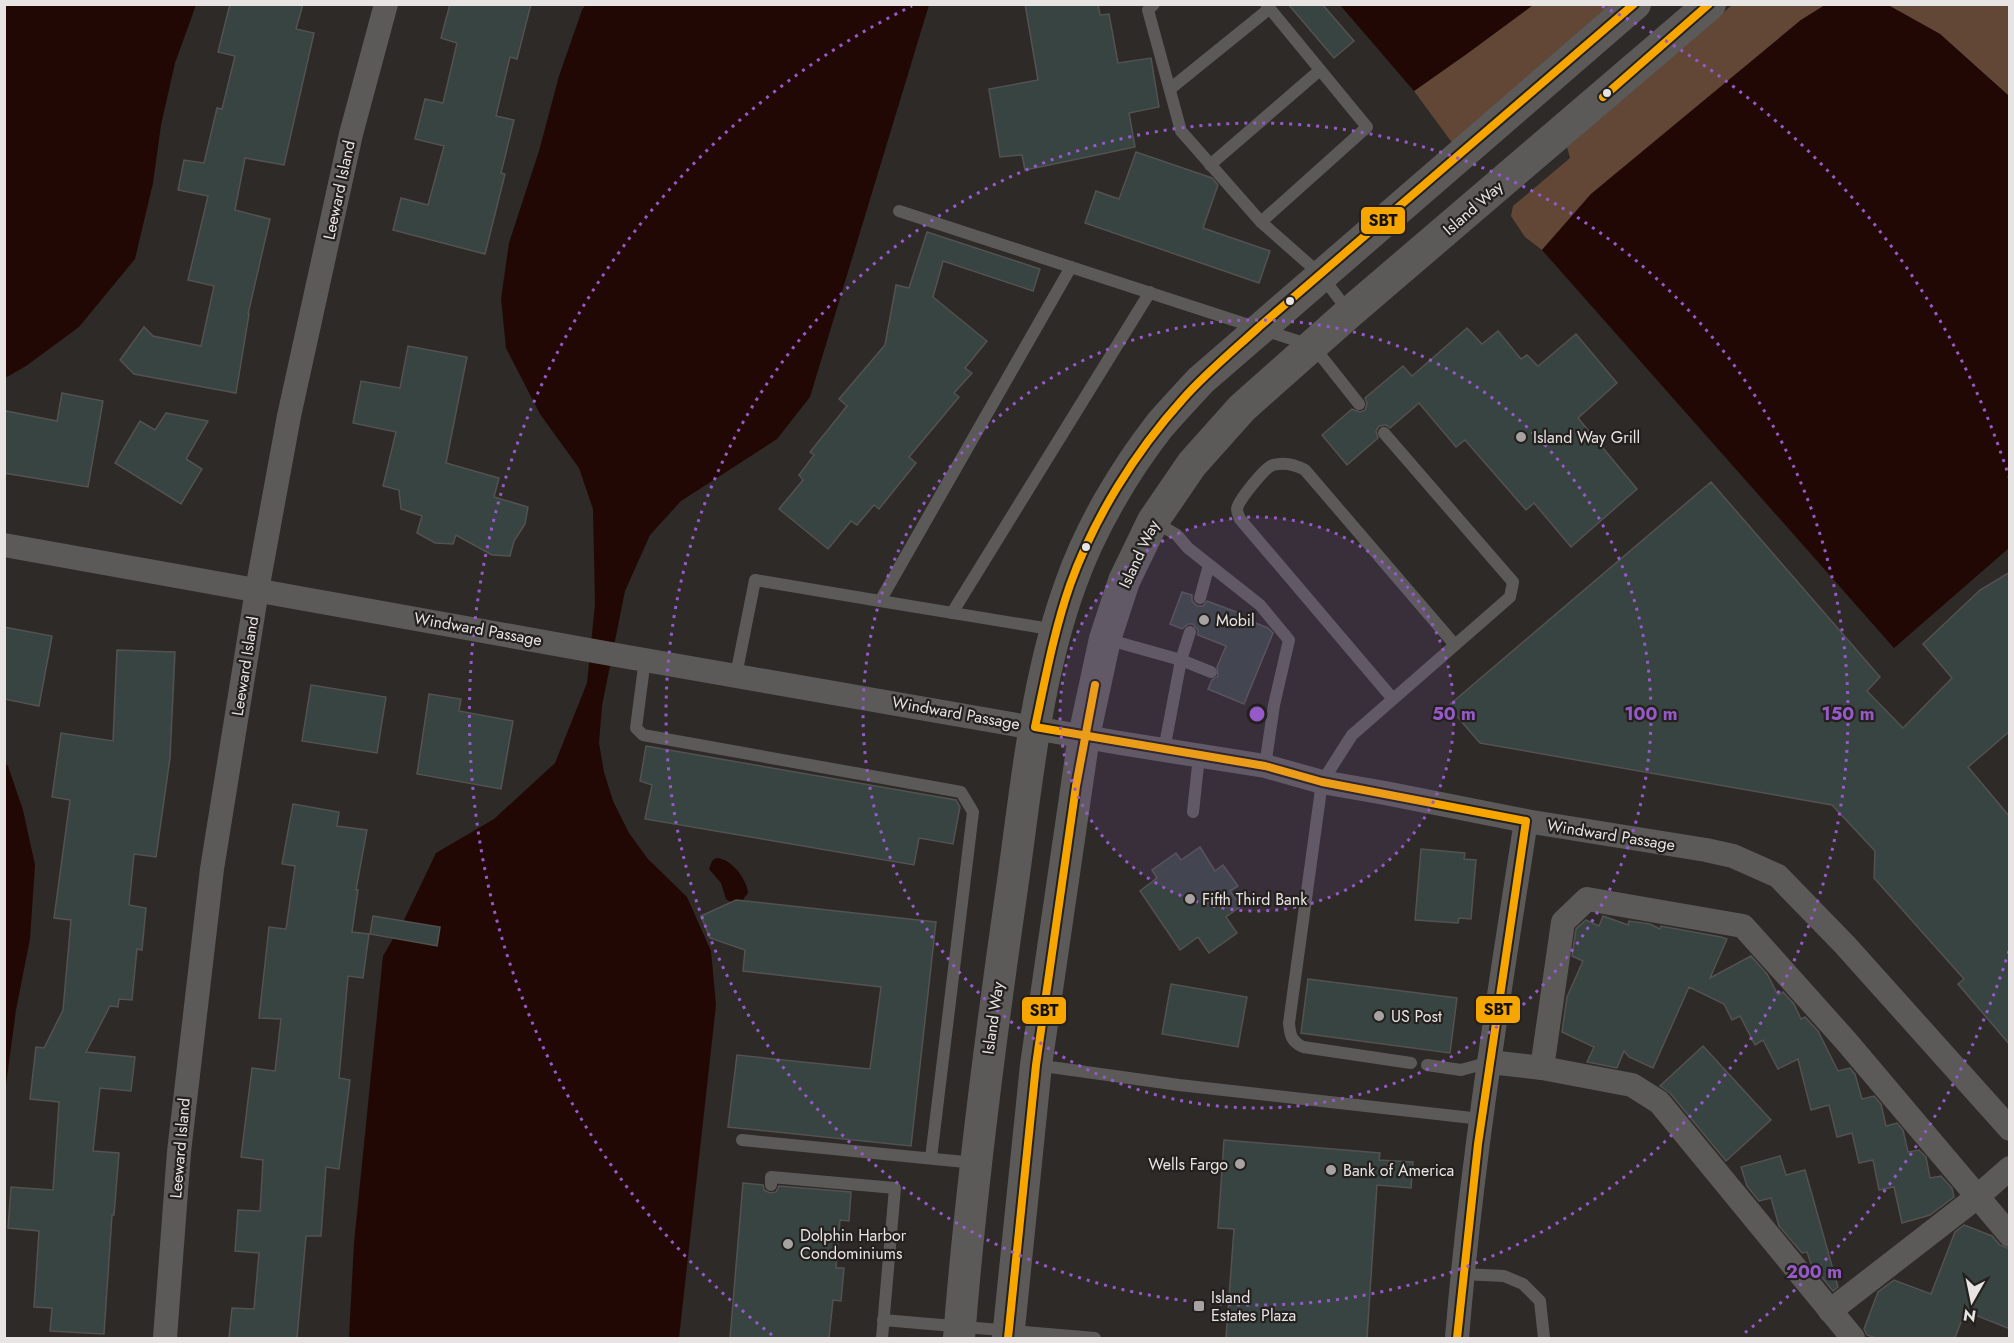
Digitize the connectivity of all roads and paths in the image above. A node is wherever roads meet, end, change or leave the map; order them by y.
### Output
1 (386, 4) edge
2 (1154, 4) edge
3 (1635, 4) edge
4 (1710, 4) edge
5 (1267, 7) edge
6 (1320, 70) junction
7 (1170, 89) junction
8 (1210, 165) junction
9 (899, 211) dead end
10 (1261, 222) junction
11 (1071, 267) junction
12 (1321, 275) junction
13 (1150, 292) junction
14 (1349, 314) junction
15 (1259, 327) junction
16 (1313, 346) junction
17 (1359, 404) dead end
18 (1384, 433) dead end
19 (1153, 521) junction
20 (4, 545) edge
21 (1209, 565) junction
22 (257, 590) junction
23 (1200, 598) dead end
24 (880, 601) junction
25 (952, 613) junction
26 (1057, 630) junction
27 (1190, 632) dead end
28 (1105, 639) junction
29 (1455, 645) junction
30 (633, 657) junction
31 (1181, 660) junction
32 (1211, 672) dead end
33 (736, 675) junction
34 (1393, 699) junction
35 (1035, 727) junction
36 (1084, 736) junction
37 (1164, 750) junction
38 (1199, 756) junction
39 (1265, 766) junction
40 (1322, 782) junction
41 (1193, 812) dead end
42 (1526, 821) junction
43 (1490, 1062) junction
44 (1412, 1063) dead end
45 (1036, 1065) junction
46 (1427, 1065) dead end
47 (1542, 1068) junction
48 (1481, 1119) junction
49 (2010, 1129) edge
50 (742, 1140) dead end
51 (931, 1158) junction
52 (977, 1163) junction
53 (2010, 1168) edge
54 (771, 1185) dead end
55 (1977, 1197) junction
56 (2010, 1235) edge
57 (1462, 1274) junction
58 (1830, 1311) junction
59 (883, 1320) junction
60 (959, 1332) edge
61 (1008, 1335) edge
62 (165, 1338) edge
63 (882, 1338) edge
64 (1095, 1338) edge
65 (1457, 1338) edge
66 (1544, 1338) edge
67 (1853, 1338) edge

1 - 22 street, Leeward Island
2 - 7 lane
3 - 12 street, Island Way
4 - 14 street, Island Way
5 - 6 lane
5 - 7 lane
6 - 8 lane
6 - 10 lane
7 - 8 lane
8 - 10 lane
9 - 11 lane
10 - 12 lane
11 - 13 lane
11 - 24 lane
12 - 14 lane
12 - 15 street, Island Way
13 - 15 lane
13 - 25 lane
14 - 16 street, Island Way
15 - 16 lane
15 - 26 street, Island Way
16 - 17 lane
16 - 19 street, Island Way
18 - 29 lane
19 - 21 lane
19 - 28 street, Island Way
20 - 22 street, Windward Passage
21 - 23 lane
21 - 39 lane
22 - 30 street, Windward Passage
22 - 62 street, Leeward Island
24 - 25 lane
24 - 33 lane
25 - 26 lane
26 - 35 street, Island Way
27 - 31 lane
28 - 31 lane
28 - 36 street, Island Way
29 - 34 lane
29 - 34 lane
30 - 33 street, Windward Passage
30 - 51 lane
31 - 32 lane
31 - 37 lane
33 - 35 street, Windward Passage
34 - 40 lane
35 - 36 street, Windward Passage
35 - 52 street, Island Way
36 - 37 street, Windward Passage
36 - 45 street, Island Way
37 - 38 street, Windward Passage
38 - 39 street, Windward Passage
38 - 41 lane
39 - 40 street, Windward Passage
40 - 42 street, Windward Passage
40 - 44 lane
42 - 43 street
42 - 49 street, Windward Passage
43 - 46 lane
43 - 47 street
43 - 48 street
45 - 48 lane
45 - 61 street, Island Way
47 - 55 street
47 - 58 street
48 - 57 street
50 - 51 lane
51 - 52 lane
52 - 60 street, Island Way
53 - 55 street
54 - 59 lane
55 - 56 street
55 - 58 street
57 - 65 street
57 - 66 lane
58 - 67 street
59 - 60 lane
59 - 63 lane
60 - 61 lane
61 - 64 lane

